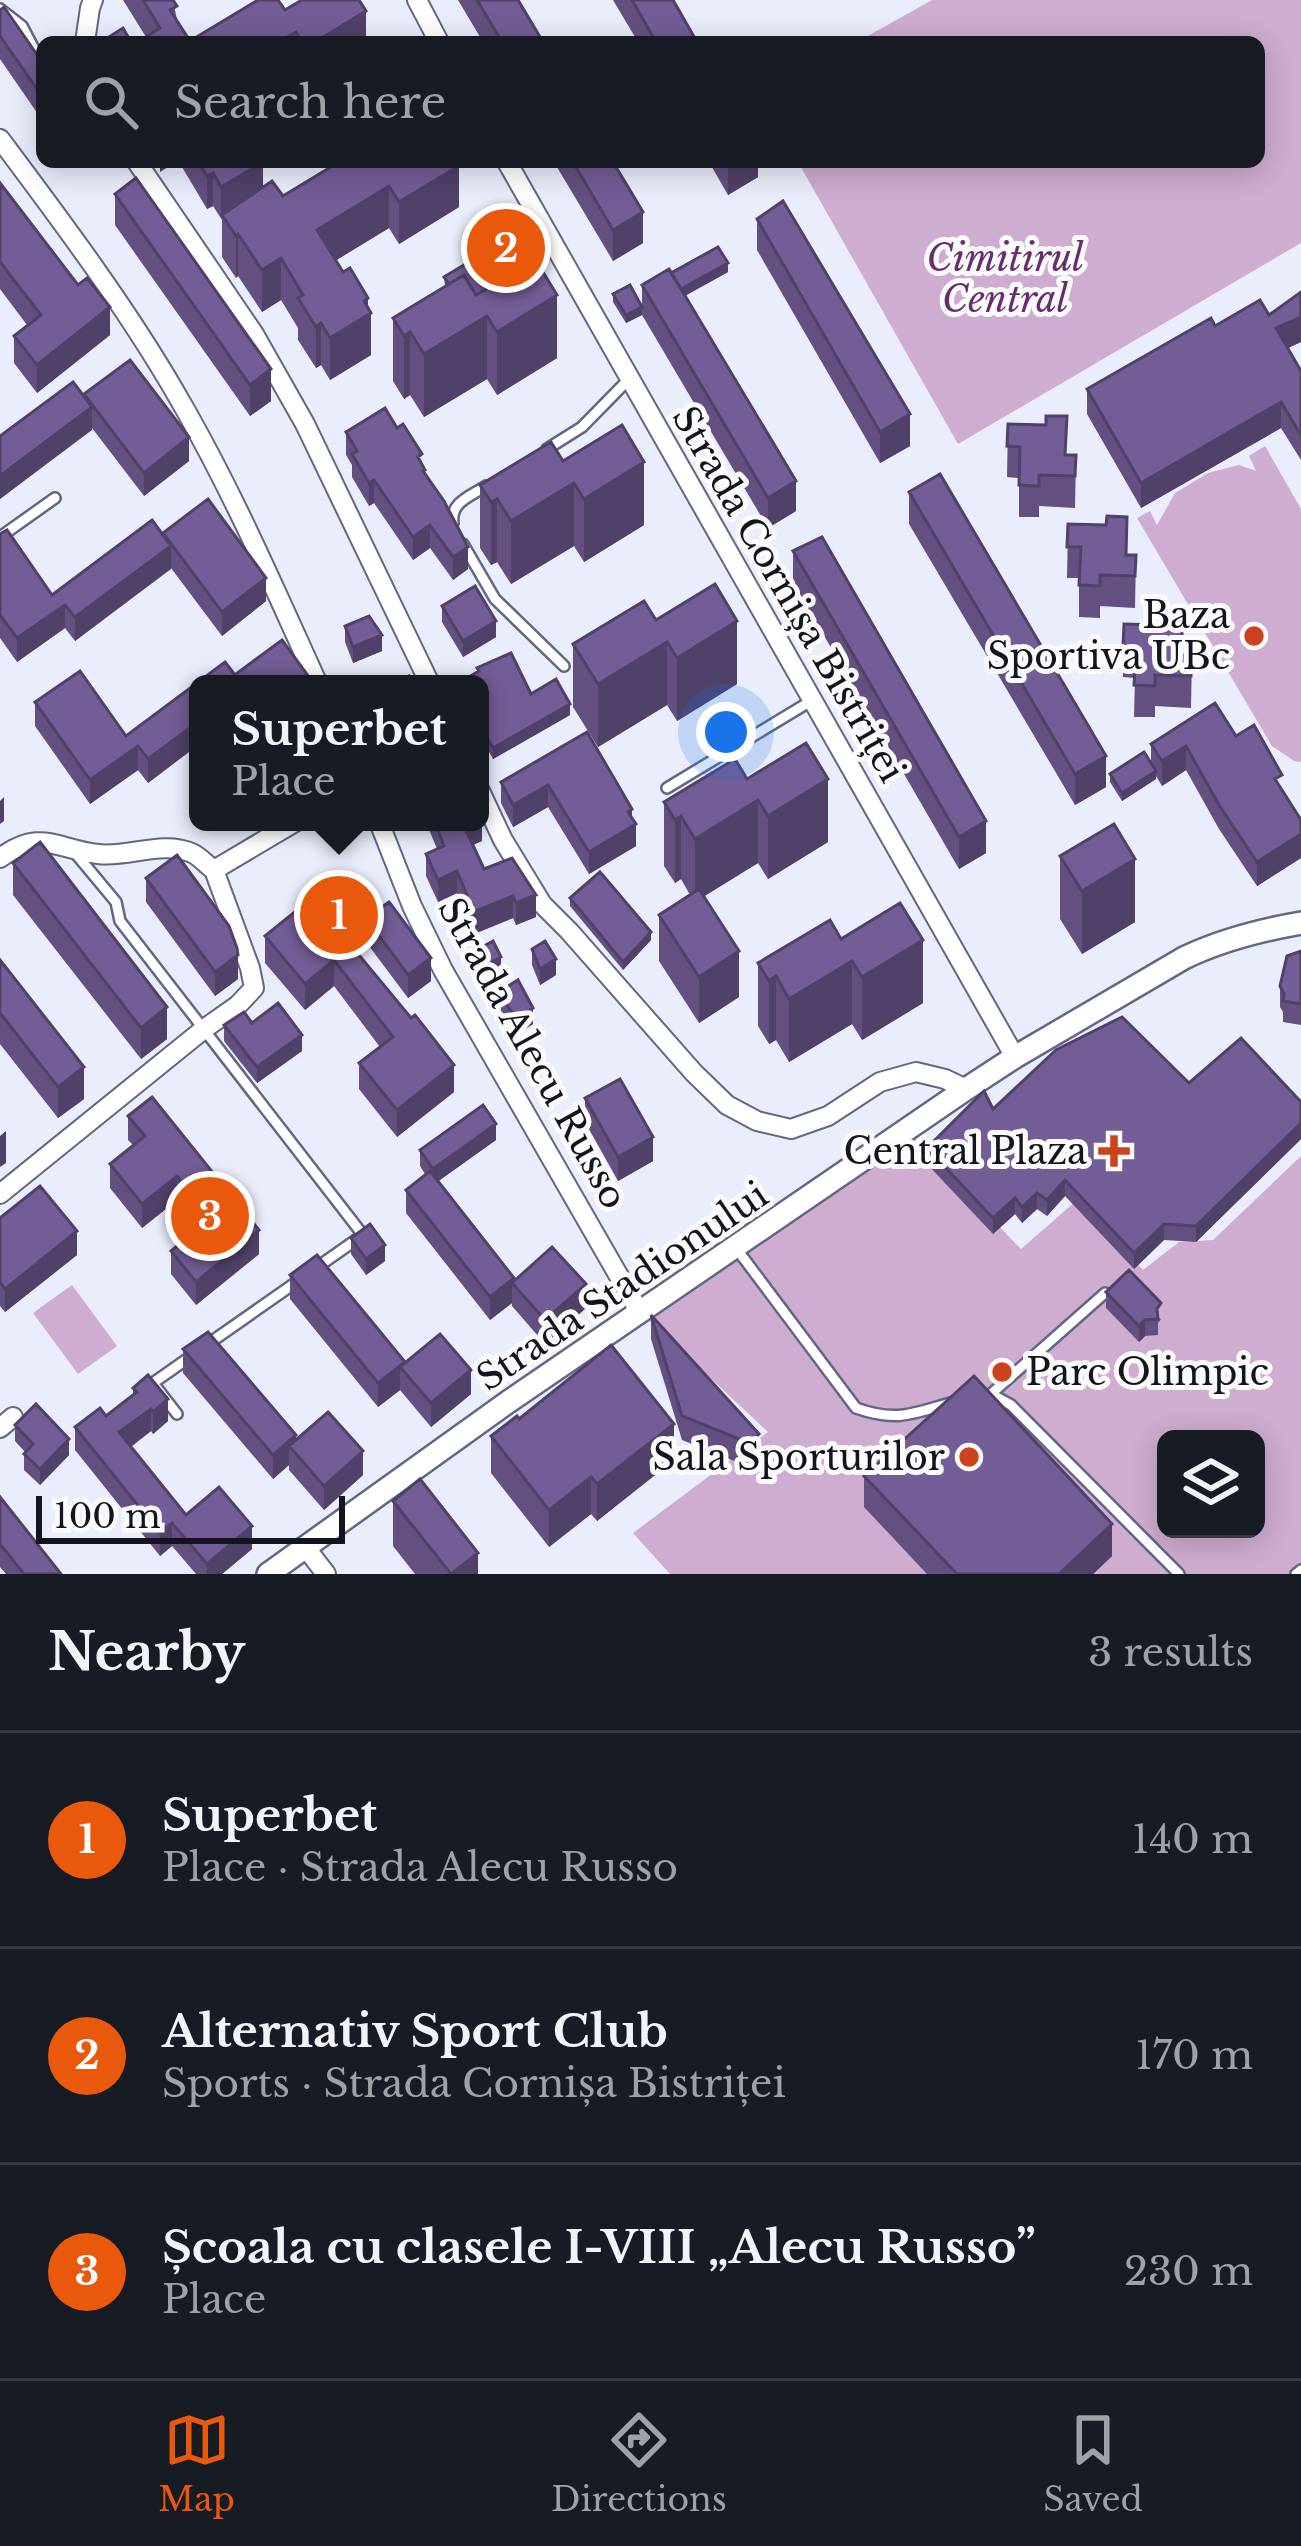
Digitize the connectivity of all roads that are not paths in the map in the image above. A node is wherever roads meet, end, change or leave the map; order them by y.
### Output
1 (93, 0) edge
2 (417, 0) edge
3 (0, 9) edge
4 (87, 36) edge
5 (436, 36) edge
6 (36, 53) edge
7 (0, 139) edge
8 (141, 168) edge
9 (510, 168) edge
10 (629, 380) junction
11 (529, 460) edge
12 (492, 482) edge
13 (55, 498) dead end
14 (0, 537) edge
15 (564, 666) dead end
16 (314, 675) edge
17 (426, 675) edge
18 (811, 700) junction
19 (668, 788) dead end
20 (489, 810) edge
21 (280, 831) edge
22 (383, 831) edge
23 (69, 846) junction
24 (0, 858) edge
25 (214, 870) junction
26 (1301, 923) edge
27 (204, 1029) junction
28 (1015, 1057) junction
29 (966, 1089) junction
30 (0, 1194) edge
31 (736, 1248) junction
32 (1105, 1293) edge
33 (639, 1311) junction
34 (991, 1394) junction
35 (177, 1414) dead end
36 (306, 1548) junction
37 (268, 1574) edge
38 (326, 1574) edge
39 (1179, 1574) edge

1 - 4 street
2 - 5 street
3 - 6 lane
7 - 16 street
8 - 17 street
9 - 10 street, Strada Cornișa Bistriței
10 - 11 lane
10 - 18 street, Strada Cornișa Bistriței
12 - 15 lane
13 - 14 lane
18 - 19 lane
18 - 28 street, Strada Cornișa Bistriței
20 - 29 street
21 - 25 street
22 - 33 street, Strada Alecu Russo
23 - 24 street
23 - 25 street
23 - 27 lane
25 - 27 street
26 - 28 street, Strada Stadionului
27 - 30 street
27 - 35 lane
28 - 29 street, Strada Stadionului
29 - 31 street, Strada Stadionului
31 - 33 street, Strada Stadionului
31 - 34 lane
32 - 34 lane
33 - 36 street, Strada Stadionului
34 - 39 lane
36 - 37 street, Strada Stadionului
36 - 38 street

